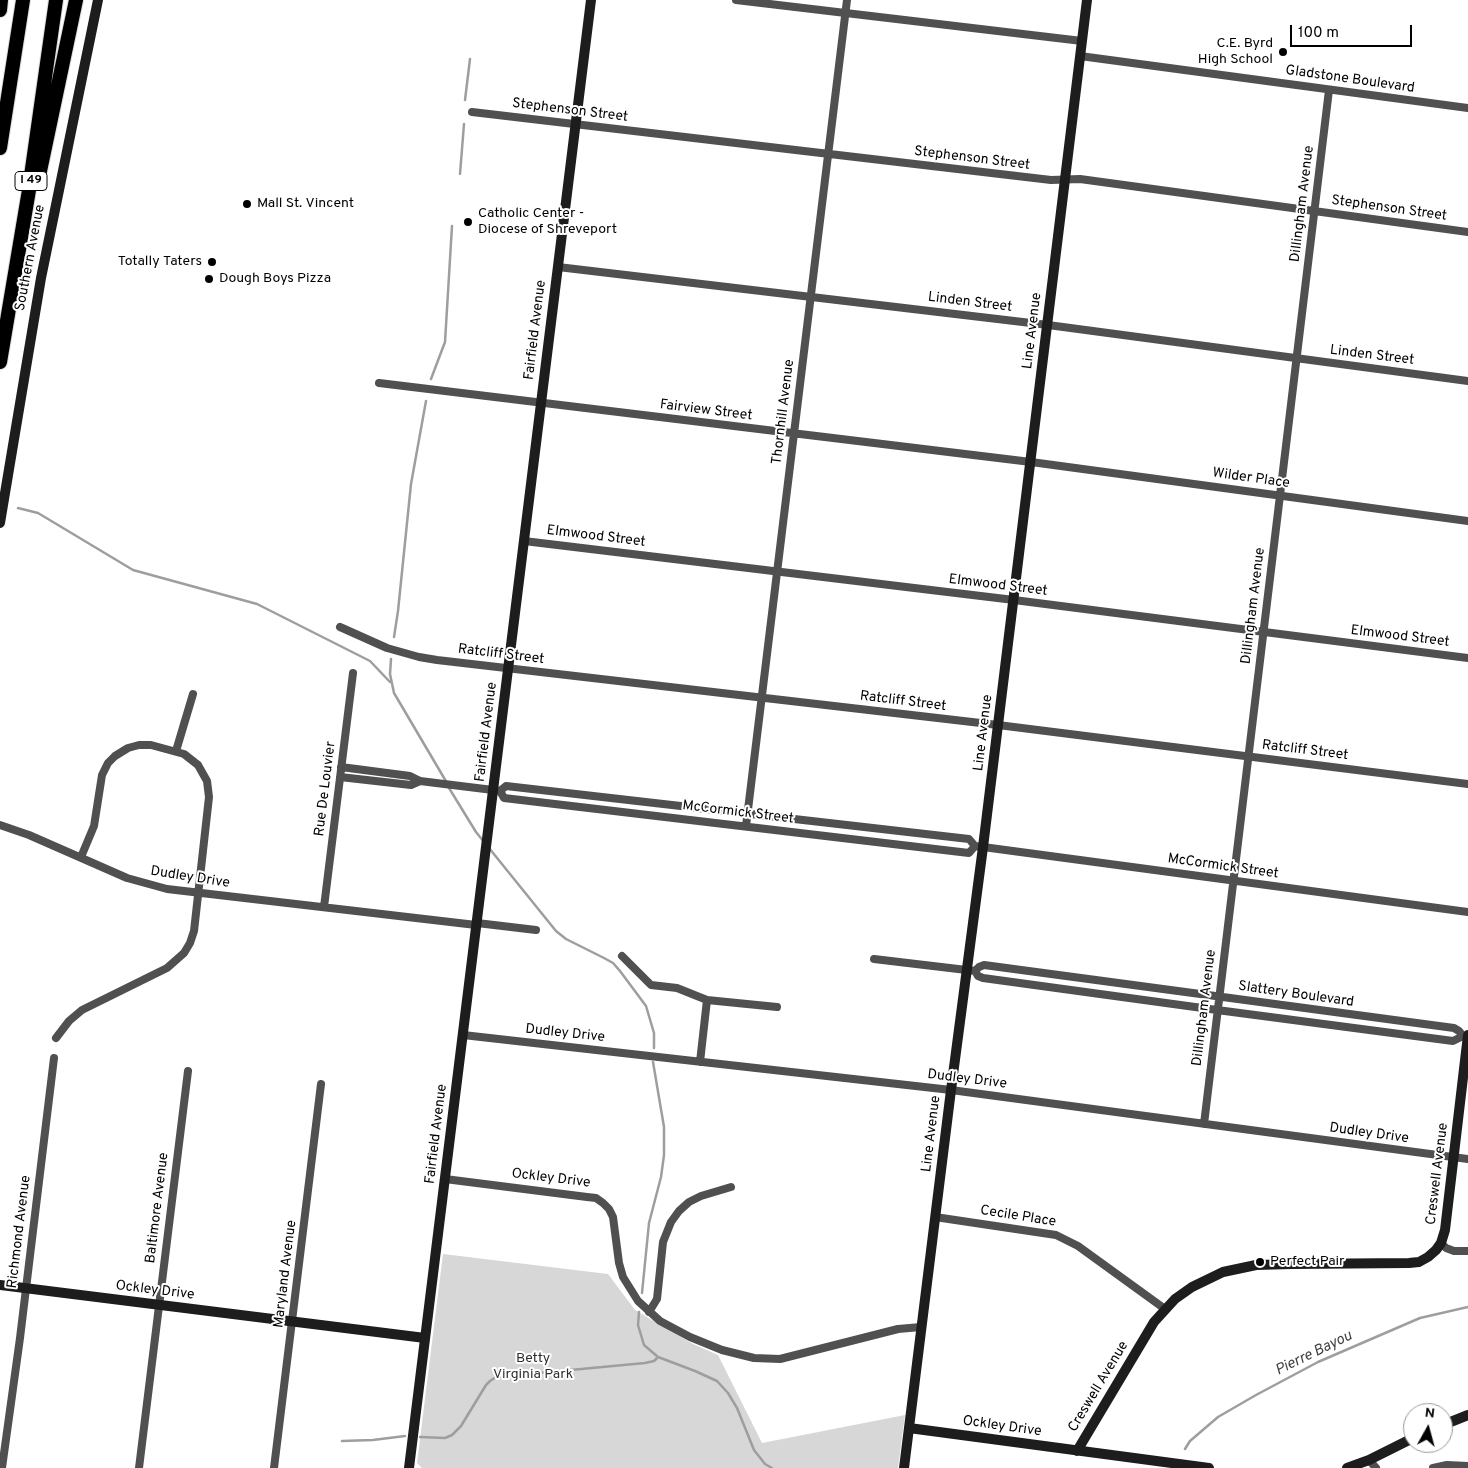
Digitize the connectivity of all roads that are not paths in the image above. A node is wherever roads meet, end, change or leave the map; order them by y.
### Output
1 (1, 0) edge
2 (23, 0) edge
3 (56, 0) edge
4 (76, 0) edge
5 (98, 0) edge
6 (591, 0) edge
7 (736, 0) edge
8 (848, 0) edge
9 (1087, 0) edge
10 (0, 10) edge
11 (846, 13) junction
12 (1082, 41) junction
13 (1080, 56) junction
14 (1329, 90) junction
15 (1468, 108) edge
16 (472, 112) dead end
17 (576, 124) junction
18 (0, 148) edge
19 (828, 154) junction
20 (1065, 180) junction
21 (1314, 212) junction
22 (1468, 232) edge
23 (558, 267) junction
24 (810, 297) junction
25 (7, 318) junction
26 (1048, 325) junction
27 (1296, 359) junction
28 (0, 362) edge
29 (1468, 381) edge
30 (379, 383) dead end
31 (541, 404) junction
32 (794, 435) junction
33 (1031, 462) junction
34 (1280, 496) junction
35 (1468, 521) edge
36 (0, 522) edge
37 (524, 541) junction
38 (776, 572) junction
39 (1014, 600) junction
40 (340, 627) dead end
41 (1263, 633) junction
42 (1468, 658) edge
43 (509, 669) junction
44 (353, 673) dead end
45 (193, 694) dead end
46 (761, 698) junction
47 (998, 725) junction
48 (176, 751) junction
49 (1248, 757) junction
50 (341, 767) junction
51 (340, 777) junction
52 (420, 781) junction
53 (1468, 784) edge
54 (497, 790) junction
55 (618, 799) junction
56 (616, 811) junction
57 (747, 814) junction
58 (0, 826) edge
59 (746, 826) junction
60 (866, 827) junction
61 (864, 840) junction
62 (979, 847) junction
63 (81, 857) junction
64 (1232, 880) junction
65 (197, 893) junction
66 (324, 907) junction
67 (1468, 912) edge
68 (476, 924) junction
69 (536, 930) dead end
70 (622, 956) dead end
71 (874, 959) dead end
72 (971, 970) junction
73 (1219, 997) junction
74 (706, 1000) junction
75 (776, 1008) dead end
76 (1217, 1010) junction
77 (463, 1035) junction
78 (1467, 1036) edge
79 (56, 1038) dead end
80 (54, 1058) dead end
81 (700, 1062) junction
82 (188, 1071) dead end
83 (322, 1084) dead end
84 (951, 1090) junction
85 (1204, 1124) junction
86 (1454, 1158) junction
87 (1468, 1159) edge
88 (445, 1179) junction
89 (731, 1187) dead end
90 (935, 1217) junction
91 (1441, 1243) junction
92 (1468, 1251) edge
93 (0, 1285) edge
94 (26, 1288) junction
95 (159, 1305) junction
96 (1165, 1309) junction
97 (649, 1312) junction
98 (293, 1322) junction
99 (921, 1327) junction
100 (425, 1338) junction
101 (1468, 1415) edge
102 (1453, 1421) edge
103 (909, 1428) junction
104 (1403, 1443) edge
105 (1077, 1451) junction
106 (1369, 1460) junction
107 (1468, 1466) edge
108 (2, 1468) edge
109 (138, 1468) edge
110 (274, 1468) edge
111 (409, 1468) edge
112 (904, 1468) edge
113 (1210, 1468) edge
114 (1347, 1468) edge
115 (1376, 1468) edge
116 (1433, 1468) edge

1 - 10 highway
2 - 18 highway
3 - 25 highway, I 49
4 - 25 highway
5 - 36 street, Southern Avenue
6 - 17 street, Fairfield Avenue
7 - 11 street
8 - 11 street, Thornhill Avenue
9 - 12 street, Line Avenue
11 - 12 street
11 - 19 street, Thornhill Avenue
12 - 13 street, Line Avenue
13 - 14 street, Gladstone Boulevard
13 - 20 street, Line Avenue
14 - 15 street, Gladstone Boulevard
14 - 21 street, Dillingham Avenue
16 - 17 street, Stephenson Street
17 - 19 street, Stephenson Street
17 - 23 street, Fairfield Avenue
19 - 20 street, Stephenson Street
19 - 24 street, Thornhill Avenue
20 - 21 street, Stephenson Street
20 - 26 street, Line Avenue
21 - 22 street, Stephenson Street
21 - 27 street, Dillingham Avenue
23 - 24 street, Linden Street
23 - 31 street, Fairfield Avenue
24 - 26 street, Linden Street
24 - 32 street, Thornhill Avenue
25 - 28 highway, I 49
26 - 27 street, Linden Street
26 - 33 street, Line Avenue
27 - 29 street, Linden Street
27 - 34 street, Dillingham Avenue
30 - 31 street, Fairview Street
31 - 32 street, Fairview Street
31 - 37 street, Fairfield Avenue
32 - 33 street, Fairview Street
32 - 38 street, Thornhill Avenue
33 - 34 street, Wilder Place
33 - 39 street, Line Avenue
34 - 35 street, Wilder Place
34 - 41 street, Dillingham Avenue
37 - 38 street, Elmwood Street
37 - 43 street, Fairfield Avenue
38 - 39 street, Elmwood Street
38 - 46 street, Thornhill Avenue
39 - 41 street, Elmwood Street
39 - 47 street, Line Avenue
40 - 43 street, Ratcliff Street
41 - 42 street, Elmwood Street
41 - 49 street, Dillingham Avenue
43 - 46 street, Ratcliff Street
43 - 54 street, Fairfield Avenue
44 - 50 street, Rue De Louvier
45 - 48 street
46 - 47 street, Ratcliff Street
46 - 57 street, Thornhill Avenue
47 - 49 street, Ratcliff Street
47 - 62 street, Line Avenue
48 - 63 street
48 - 65 street
49 - 53 street, Ratcliff Street
49 - 64 street, Dillingham Avenue
50 - 51 street, Rue De Louvier
50 - 52 street
51 - 52 street
51 - 66 street, Rue De Louvier
52 - 54 street
54 - 55 street, McCormick Street
54 - 56 street, McCormick Street
54 - 68 street, Fairfield Avenue
55 - 56 street
55 - 57 street, McCormick Street
56 - 59 street, McCormick Street
57 - 59 street, Thornhill Avenue
57 - 60 street, McCormick Street
58 - 63 street, Dudley Drive
59 - 61 street, McCormick Street
60 - 61 street
60 - 62 street, McCormick Street
61 - 62 street, McCormick Street
62 - 64 street, McCormick Street
62 - 72 street, Line Avenue
63 - 65 street, Dudley Drive
64 - 67 street, McCormick Street
64 - 73 street, Dillingham Avenue
65 - 66 street, Dudley Drive
65 - 79 street
66 - 68 street, Dudley Drive
68 - 69 street, Dudley Drive
68 - 77 street, Fairfield Avenue
70 - 74 street
71 - 72 street, Slattery Boulevard
72 - 73 street, Slattery Boulevard
72 - 76 street, Slattery Boulevard
72 - 84 street, Line Avenue
73 - 76 street, Dillingham Avenue
73 - 78 street, Slattery Boulevard
74 - 75 street
74 - 81 street
76 - 78 street, Slattery Boulevard
76 - 85 street, Dillingham Avenue
77 - 81 street, Dudley Drive
77 - 88 street, Fairfield Avenue
78 - 86 street, Creswell Avenue
80 - 94 street, Richmond Avenue
81 - 84 street, Dudley Drive
82 - 95 street, Baltimore Avenue
83 - 98 street, Maryland Avenue
84 - 85 street, Dudley Drive
84 - 90 street, Line Avenue
85 - 86 street, Dudley Drive
86 - 87 street, Dudley Drive
86 - 91 street, Creswell Avenue
88 - 97 street, Ockley Drive
88 - 100 street, Fairfield Avenue
89 - 97 street
90 - 96 street, Cecile Place
90 - 99 street, Line Avenue
91 - 92 street
91 - 96 street, Creswell Avenue
93 - 94 street, Ockley Drive
94 - 95 street, Ockley Drive
94 - 108 street, Richmond Avenue
95 - 98 street, Ockley Drive
95 - 109 street, Baltimore Avenue
96 - 105 street, Creswell Avenue
97 - 99 street, Ockley Drive
98 - 100 street, Ockley Drive
98 - 110 street, Maryland Avenue
99 - 103 street, Line Avenue
100 - 111 street, Fairfield Avenue
101 - 102 street
103 - 105 street, Ockley Drive
103 - 112 street, Line Avenue
104 - 106 street
105 - 113 street, Ockley Drive
106 - 114 street
106 - 115 street
107 - 116 street

